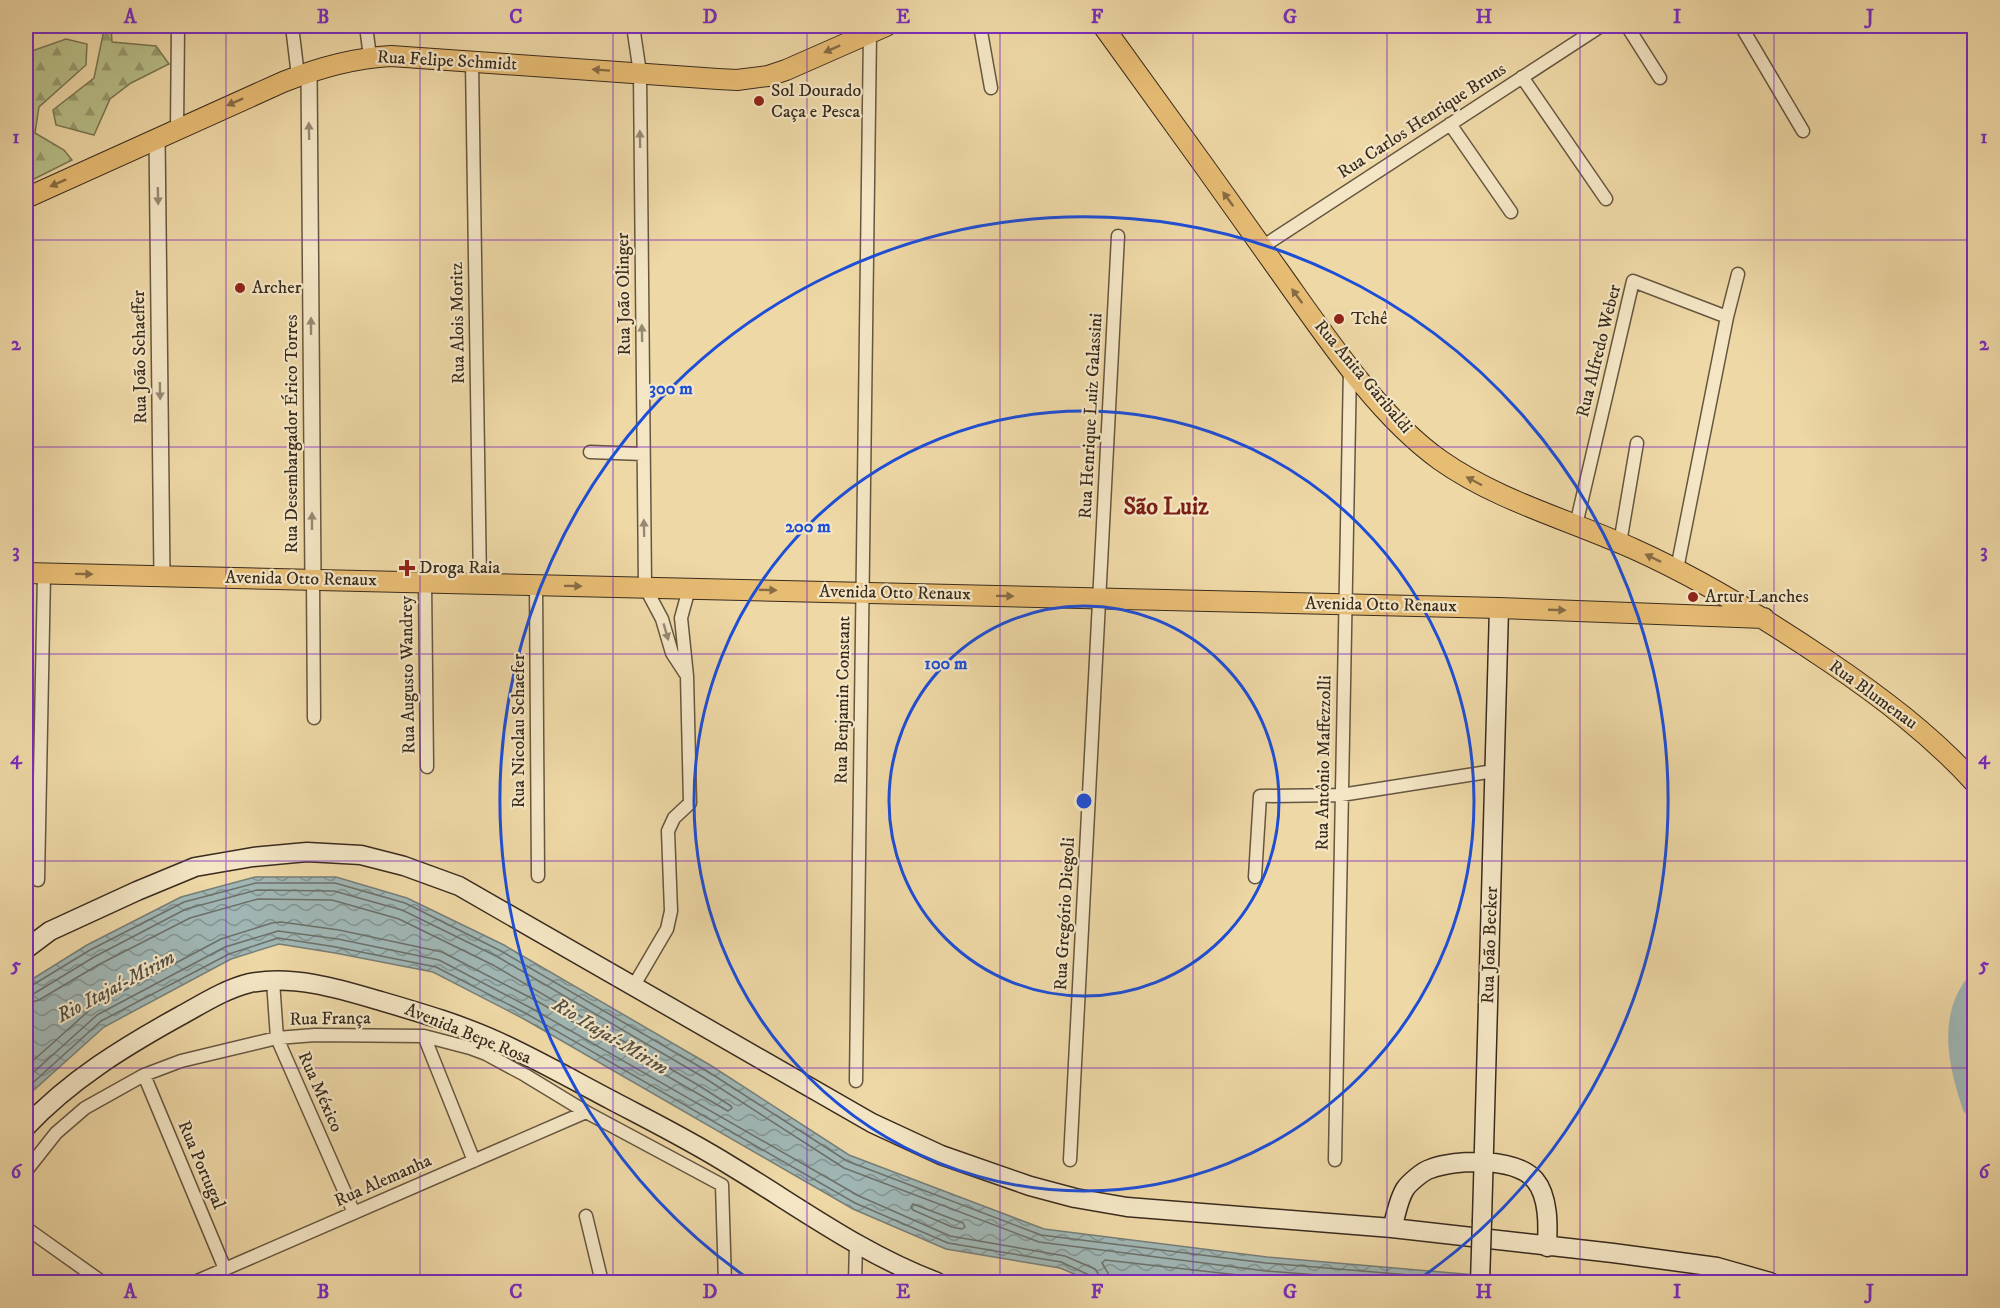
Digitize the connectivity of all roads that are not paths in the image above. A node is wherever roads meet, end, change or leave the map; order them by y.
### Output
1 (178, 26) edge
2 (292, 26) edge
3 (366, 26) edge
4 (633, 26) edge
5 (980, 26) edge
6 (1104, 26) edge
7 (1601, 26) edge
8 (1627, 26) edge
9 (1741, 26) edge
10 (878, 29) edge
11 (370, 57) junction
12 (472, 62) junction
13 (639, 73) junction
14 (303, 74) junction
15 (1522, 77) junction
16 (1660, 78) dead end
17 (991, 88) dead end
18 (1450, 124) junction
19 (177, 129) junction
20 (1803, 131) dead end
21 (158, 138) junction
22 (26, 198) edge
23 (1606, 199) dead end
24 (1511, 212) dead end
25 (1118, 236) dead end
26 (1262, 247) junction
27 (1738, 274) dead end
28 (1727, 317) junction
29 (1350, 367) junction
30 (1637, 443) dead end
31 (590, 452) dead end
32 (643, 454) junction
33 (1576, 525) junction
34 (1620, 543) junction
35 (1677, 569) junction
36 (35, 573) edge
37 (162, 576) junction
38 (313, 580) junction
39 (425, 582) junction
40 (480, 584) junction
41 (1706, 584) junction
42 (536, 585) junction
43 (645, 587) junction
44 (689, 589) junction
45 (863, 593) junction
46 (1099, 598) junction
47 (1344, 604) junction
48 (1499, 608) junction
49 (1704, 616) junction
50 (1764, 618) junction
51 (687, 676) junction
52 (314, 718) dead end
53 (427, 767) dead end
54 (1494, 771) junction
55 (1974, 782) edge
56 (1341, 795) junction
57 (538, 876) dead end
58 (1255, 877) dead end
59 (38, 880) dead end
60 (26, 949) edge
61 (273, 981) junction
62 (633, 987) junction
63 (424, 1036) junction
64 (277, 1038) junction
65 (144, 1075) junction
66 (856, 1081) dead end
67 (586, 1112) junction
68 (26, 1127) edge
69 (1070, 1160) dead end
70 (1335, 1160) dead end
71 (474, 1161) junction
72 (1484, 1162) junction
73 (26, 1171) edge
74 (354, 1213) junction
75 (586, 1216) dead end
76 (26, 1228) edge
77 (1392, 1228) junction
78 (856, 1244) junction
79 (1547, 1247) junction
80 (225, 1269) junction
81 (102, 1282) edge
82 (195, 1282) edge
83 (602, 1282) edge
84 (724, 1282) edge
85 (855, 1282) edge
86 (937, 1282) edge
87 (1480, 1282) edge
88 (1770, 1282) edge

1 - 19 street
2 - 14 street
3 - 11 street
4 - 13 street, Rua João Olinger
5 - 17 street
26 -> 6 main road, Rua Anita Garibaldi
7 - 15 street, Rua Carlos Henrique Bruns
8 - 16 street
9 - 20 street
10 -> 13 main road, Rua Felipe Schmidt
10 - 45 street, Rua Benjamin Constant
11 - 12 main road, Rua Felipe Schmidt
11 - 14 main road, Rua Felipe Schmidt
13 -> 12 main road, Rua Felipe Schmidt
12 - 40 street, Rua Alois Moritz
32 -> 13 street, Rua João Olinger
14 -> 19 main road, Rua Felipe Schmidt
38 -> 14 street, Rua Desembargador Érico Torres
15 - 18 street, Rua Carlos Henrique Bruns
15 - 23 street
18 - 24 street
18 - 26 street, Rua Carlos Henrique Bruns
19 - 21 main road, Rua Felipe Schmidt
21 -> 22 main road, Rua Felipe Schmidt
21 -> 37 street, Rua João Schaeffer
25 - 46 street, Rua Henrique Luiz Galassini
29 -> 26 main road, Rua Anita Garibaldi
27 - 28 street
28 - 33 street, Rua Alfredo Weber
28 - 35 street
33 -> 29 main road, Rua Anita Garibaldi
29 - 47 street, Rua Antônio Maffezzolli
30 - 34 street
31 - 32 street
43 -> 32 street, Rua João Olinger
33 - 34 main road, Rua Anita Garibaldi
35 -> 34 main road, Rua Anita Garibaldi
35 - 41 main road, Rua Anita Garibaldi
36 -> 37 main road, Avenida Otto Renaux
36 - 59 street
37 - 38 main road, Avenida Otto Renaux
38 - 39 main road, Avenida Otto Renaux
38 - 52 street
39 - 40 main road, Avenida Otto Renaux
39 - 53 street, Rua Augusto Wandrey
40 - 42 main road, Avenida Otto Renaux
41 - 49 main road
41 - 50 main road, Rua Anita Garibaldi
42 -> 43 main road, Avenida Otto Renaux
42 - 57 street, Rua Nicolau Schaefer
43 - 44 main road, Avenida Otto Renaux
43 -> 51 street
44 -> 45 main road, Avenida Otto Renaux
44 - 51 street
45 -> 46 main road, Avenida Otto Renaux
45 - 66 street, Rua Benjamin Constant
46 - 47 main road, Avenida Otto Renaux
46 - 69 street, Rua Gregório Diegoli
47 - 48 main road, Avenida Otto Renaux
47 - 56 street, Rua Antônio Maffezzolli
48 -> 49 main road, Avenida Otto Renaux
48 - 54 main road, Rua João Becker
49 - 50 main road, Avenida Otto Renaux
50 - 55 main road, Rua Blumenau
51 - 62 street
54 - 56 street
54 - 72 main road, Rua João Becker
56 - 58 street
56 - 70 street, Rua Antônio Maffezzolli
60 - 62 main road
61 - 64 street, Rua México
61 - 68 main road, Avenida Bepe Rosa
61 - 78 main road, Avenida Bepe Rosa
62 - 77 main road
63 - 64 street, Rua França
63 - 67 street, Rua França
63 - 71 street
64 - 65 street, Rua França
64 - 74 street, Rua México
65 - 73 street, Rua França
65 - 80 street, Rua Portugal
67 - 71 street, Rua Alemanha
67 - 84 street, Rua França
71 - 74 street, Rua Alemanha
72 - 77 main road
72 - 79 main road
72 - 87 main road, Rua João Becker, bridge
74 - 80 street, Rua Alemanha
75 - 83 street
76 - 81 street
77 - 79 main road
78 - 85 street
78 - 86 main road, Avenida Bepe Rosa
79 - 88 main road
80 - 82 street, Rua Alemanha

